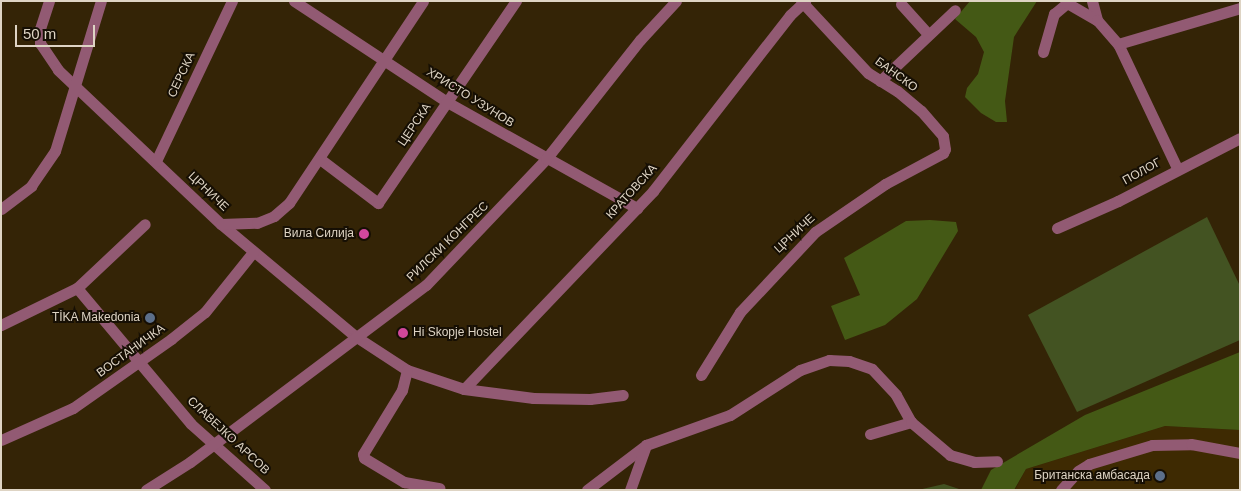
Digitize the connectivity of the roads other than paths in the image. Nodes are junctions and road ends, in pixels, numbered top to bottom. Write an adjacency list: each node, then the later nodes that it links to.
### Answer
1 (48, 1): 19 (street, ЦРНИЧЕ)
2 (101, 1): 19 (street)
3 (232, 1): 25 (street, СЕРСКА)
4 (294, 1): 17 (street, ХРИСТО УЗУНОВ)
5 (423, 1): 17 (street)
6 (516, 1): 20 (street, ЦЕРСКА)
7 (676, 1): 24 (street, РИЛСКИ КОНГРЕС)
8 (1092, 1): 13 (street)
9 (802, 2): 18 (street, БАНСКО); 27 (street, КРАТОВСКА)
10 (901, 4): 14 (street)
11 (1240, 8): 15 (street)
12 (955, 10): 14 (street)
13 (1097, 20): 15 (street); 16 (street)
14 (928, 34): 18 (street)
15 (1118, 44): 26 (street)
16 (1042, 52)
17 (384, 60): 20 (street, ХРИСТО УЗУНОВ); 23 (street)
18 (880, 81): 22 (street, БАНСКО)
19 (77, 89): 25 (street, ЦРНИЧЕ); 28 (street)
20 (447, 102): 23 (street, ЦЕРСКА); 24 (street, ХРИСТО УЗУНОВ)
21 (1240, 138): 26 (street, ПОЛОГ)
22 (943, 153): 38 (street, ЦРНИЧЕ)
23 (320, 159): 30 (street)
24 (546, 159): 27 (street, ХРИСТО УЗУНОВ); 35 (street, РИЛСКИ КОНГРЕС)
25 (156, 161): 30 (street, ЦРНИЧЕ)
26 (1177, 168): 31 (street, ПОЛОГ)
27 (637, 208): 39 (street, КРАТОВСКА)
28 (1, 209)
29 (145, 224): 33 (street)
30 (221, 224): 32 (street, ЦРНИЧЕ)
31 (1057, 228)
32 (253, 252): 35 (street, ЦРНИЧЕ); 36 (street, ВОСТАНИЧКА)
33 (77, 288): 34 (street); 36 (street, СЛАВЕЈКО АРСОВ)
34 (1, 325)
35 (355, 336): 37 (street, ЦРНИЧЕ); 44 (street, РИЛСКИ КОНГРЕС)
36 (138, 363): 43 (street, ВОСТАНИЧКА); 44 (street, СЛАВЕЈКО АРСОВ)
37 (407, 370): 39 (street, ЦРНИЧЕ); 49 (street)
38 (701, 375)
39 (464, 389): 40 (street, ЦРНИЧЕ)
40 (623, 394)
41 (911, 422): 42 (street); 45 (street); 47 (street)
42 (870, 434)
43 (1, 440)
44 (215, 443): 48 (street, СЛАВЕЈКО АРСОВ); 50 (street, РИЛСКИ КОНГРЕС)
45 (646, 445): 51 (street); 52 (street)
46 (1240, 453): 53 (street)
47 (997, 461)
48 (258, 487)
49 (439, 488)
50 (146, 490)
51 (587, 490)
52 (630, 490)
53 (1061, 490)

